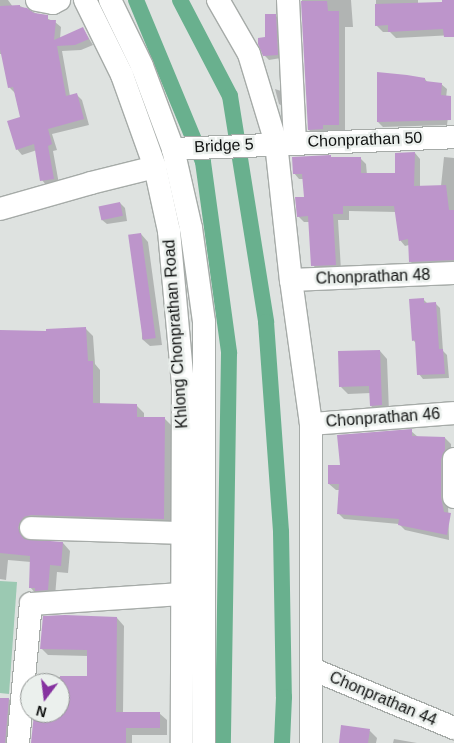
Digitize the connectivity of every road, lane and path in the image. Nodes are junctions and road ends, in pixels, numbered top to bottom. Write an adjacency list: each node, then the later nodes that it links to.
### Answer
1 (37, 0): 2 (street)
2 (59, 0)
3 (85, 0): 10 (street, Khlong Chonprathan Road)
4 (110, 0): 9 (street, Khlong Chonprathan Road)
5 (218, 0): 8 (street)
6 (288, 0): 8 (street)
7 (454, 137): 8 (street, Chonprathan 50)
8 (286, 143): 9 (street, Bridge 5); 13 (street)
9 (173, 149): 25 (street, Khlong Chonprathan Road)
10 (156, 167): 11 (street); 19 (street, Khlong Chonprathan Road)
11 (0, 209)
12 (454, 273): 13 (street, Chonprathan 48)
13 (291, 280): 15 (street)
14 (454, 413): 15 (street, Chonprathan 46)
15 (311, 424): 21 (street)
16 (454, 459): 17 (street)
17 (454, 497)
18 (31, 528): 19 (street)
19 (182, 533): 20 (street, Khlong Chonprathan Road)
20 (182, 594): 23 (street); 24 (street, Khlong Chonprathan Road)
21 (312, 669): 22 (street, Chonprathan 44); 26 (street)
22 (454, 728)
23 (18, 743)
24 (182, 743)
25 (204, 743)
26 (311, 743)

